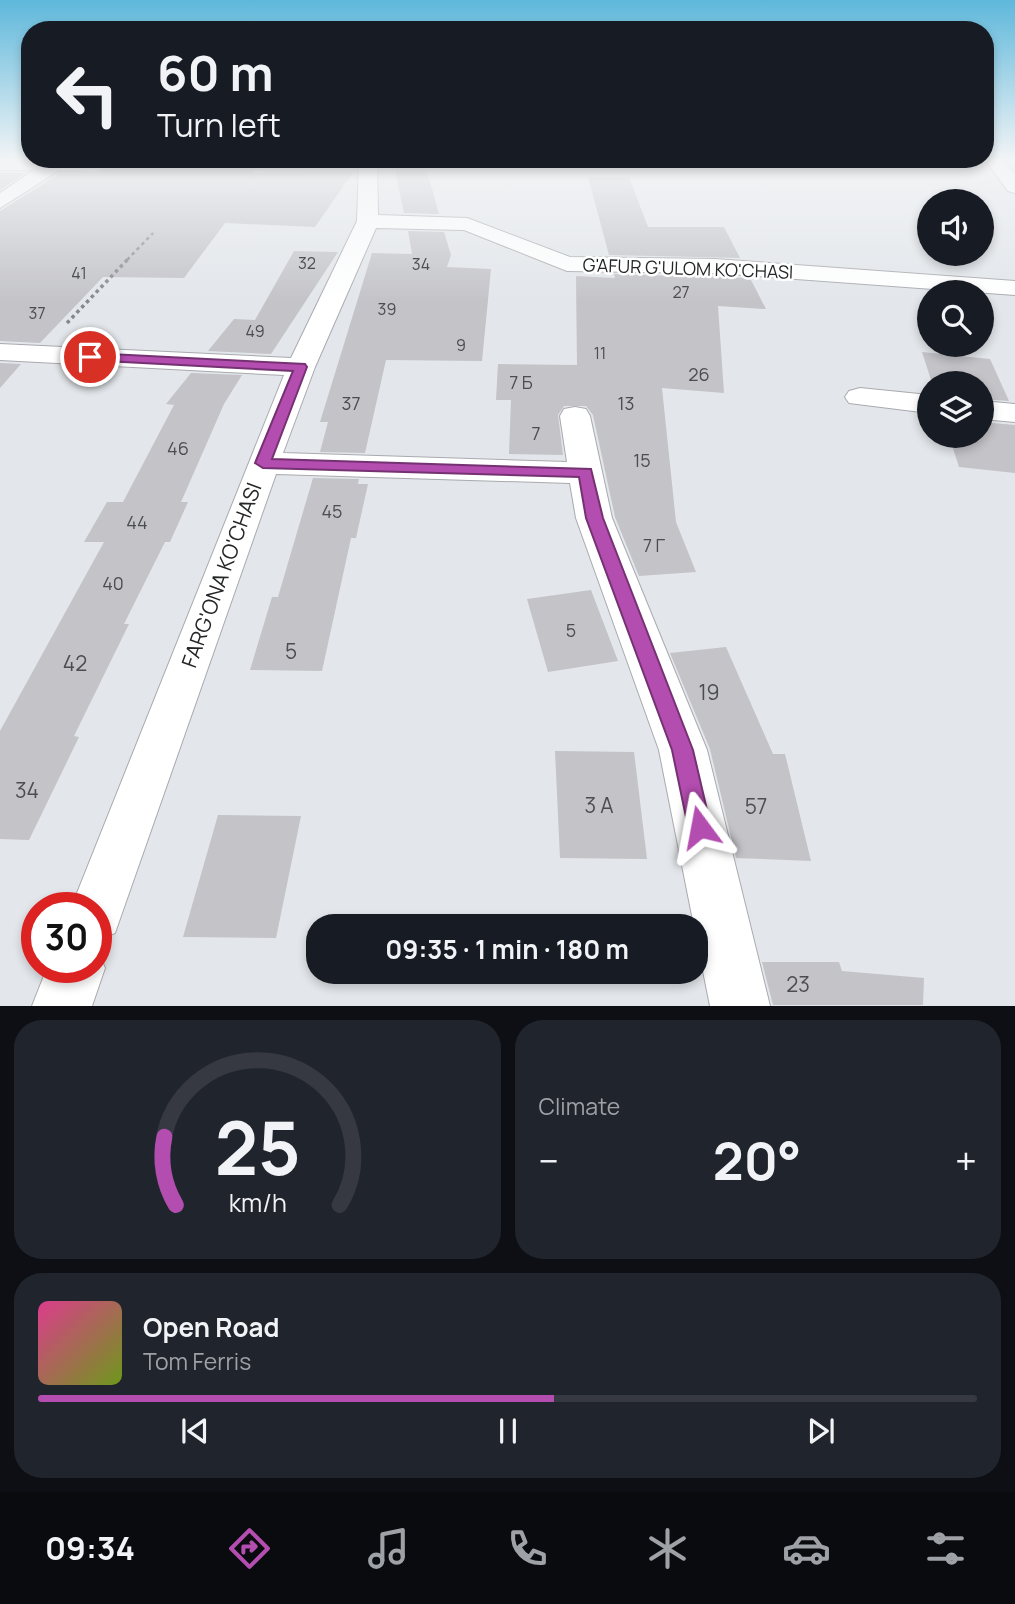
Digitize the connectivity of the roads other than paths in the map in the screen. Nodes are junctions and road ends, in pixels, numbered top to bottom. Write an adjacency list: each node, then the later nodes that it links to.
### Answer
1 (368, 207): 2 (street, FARG'ONA KO'CHASI)
2 (368, 221): 3 (street, G'AFUR G'ULOM KO'CHASI); 5 (street, FARG'ONA KO'CHASI)
3 (1015, 288)
4 (0, 352): 5 (street)
5 (301, 367): 11 (street, FARG'ONA KO'CHASI)
6 (860, 397): 7 (street)
7 (917, 403)
8 (994, 411): 9 (street)
9 (1015, 413)
10 (575, 416): 12 (street)
11 (263, 463): 12 (street); 13 (street, FARG'ONA KO'CHASI)
12 (586, 473): 16 (street)
13 (104, 892)
14 (70, 983): 15 (street)
15 (62, 1006)
16 (740, 1006)

